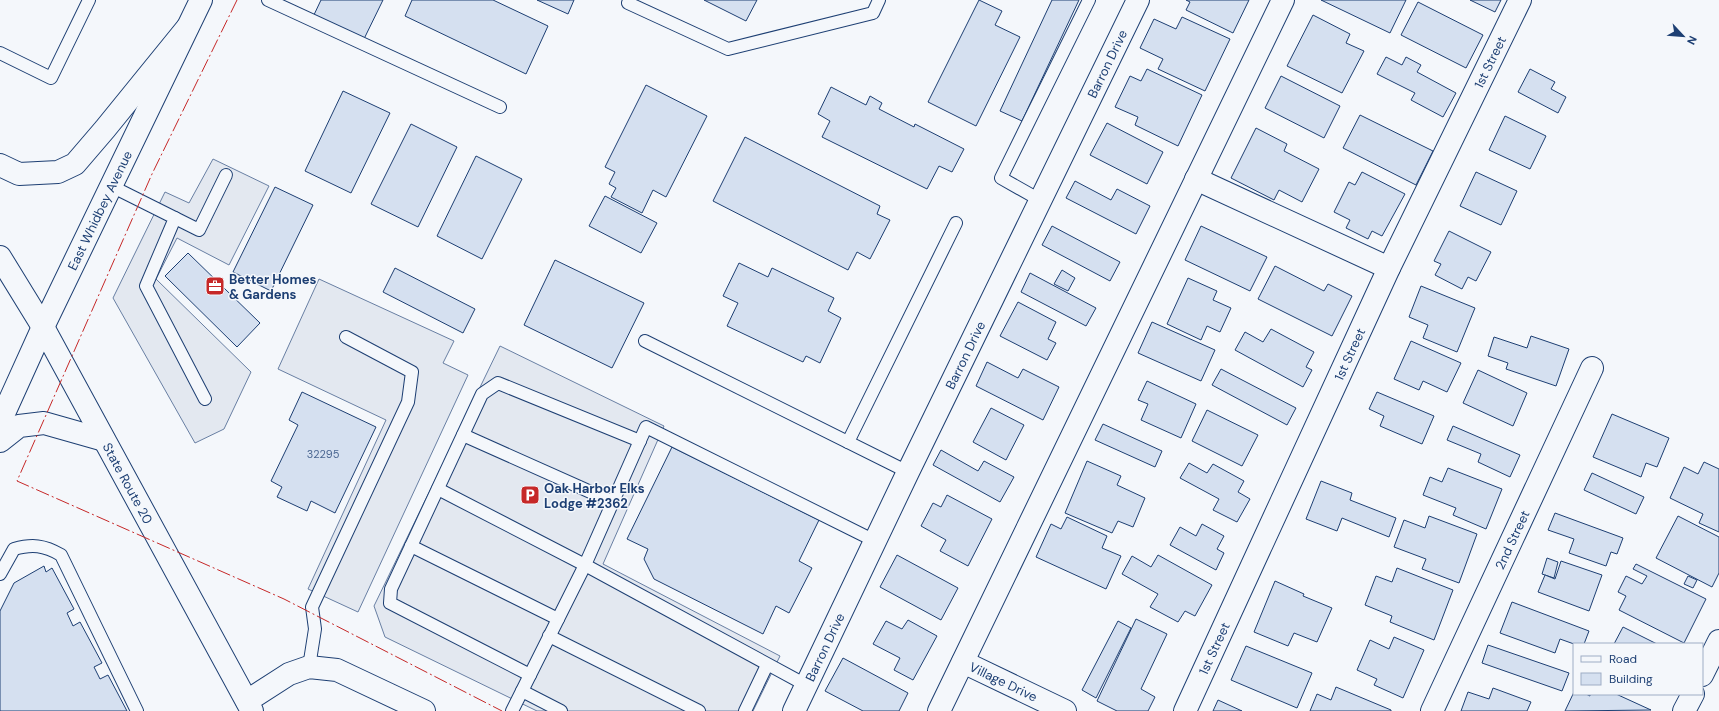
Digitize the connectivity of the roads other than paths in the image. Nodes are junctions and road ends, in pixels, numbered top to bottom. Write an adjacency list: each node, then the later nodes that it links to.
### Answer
1 (89, 0): 11 (lane)
2 (201, 0): 10 (street, East Whidbey Avenue)
3 (268, 0): 12 (lane)
4 (879, 0): 9 (lane)
5 (1089, 0): 17 (lane)
6 (1283, 0): 15 (street)
7 (1520, 0): 21 (street, 1st Street)
8 (1136, 1): 17 (street, Barron Drive)
9 (628, 3)
10 (187, 28): 13 (street); 16 (street, East Whidbey Avenue)
11 (0, 53)
12 (500, 107)
13 (0, 165)
14 (226, 175): 18 (lane)
15 (1196, 178): 21 (street); 43 (street)
16 (111, 186): 18 (lane); 22 (street, East Whidbey Avenue)
17 (1040, 200): 33 (street, Barron Drive)
18 (175, 218): 26 (lane)
19 (956, 223): 32 (lane)
20 (0, 257): 22 (street, State Route 20)
21 (1389, 268): 61 (street, 1st Street)
22 (43, 327): 27 (street, East Whidbey Avenue); 29 (street, State Route 20)
23 (346, 337): 45 (lane)
24 (645, 341): 32 (lane)
25 (1592, 368): 62 (street, 2nd Street)
26 (205, 399)
27 (0, 422)
28 (463, 435): 31 (lane); 34 (lane); 35 (lane)
29 (104, 440): 30 (street); 51 (street, State Route 20)
30 (0, 441)
31 (640, 441): 35 (lane); 36 (lane)
32 (848, 442): 33 (lane)
33 (908, 472): 36 (street, Barron Drive)
34 (438, 489): 37 (lane); 38 (lane)
35 (613, 502): 38 (lane)
36 (875, 541): 48 (street, Barron Drive)
37 (411, 546): 40 (lane); 47 (lane)
38 (585, 565): 40 (lane); 44 (lane)
39 (0, 574): 52 (lane)
40 (558, 619): 41 (lane)
41 (549, 636): 47 (lane); 56 (lane)
42 (1719, 641): 46 (street)
43 (963, 662): 59 (street); 60 (street, Village Drive)
44 (767, 665): 48 (lane); 57 (lane)
45 (309, 667): 51 (street); 53 (street)
46 (1703, 673)
47 (530, 675): 49 (lane)
48 (806, 685): 58 (street, Barron Drive)
49 (522, 691): 54 (lane); 55 (lane)
50 (1692, 695): 63 (street)
51 (250, 706)
52 (138, 711)
53 (424, 711)
54 (512, 711)
55 (562, 711)
56 (699, 711)
57 (745, 711)
58 (794, 711)
59 (939, 711)
60 (1065, 711)
61 (1185, 711)
62 (1432, 711)
63 (1684, 711)

